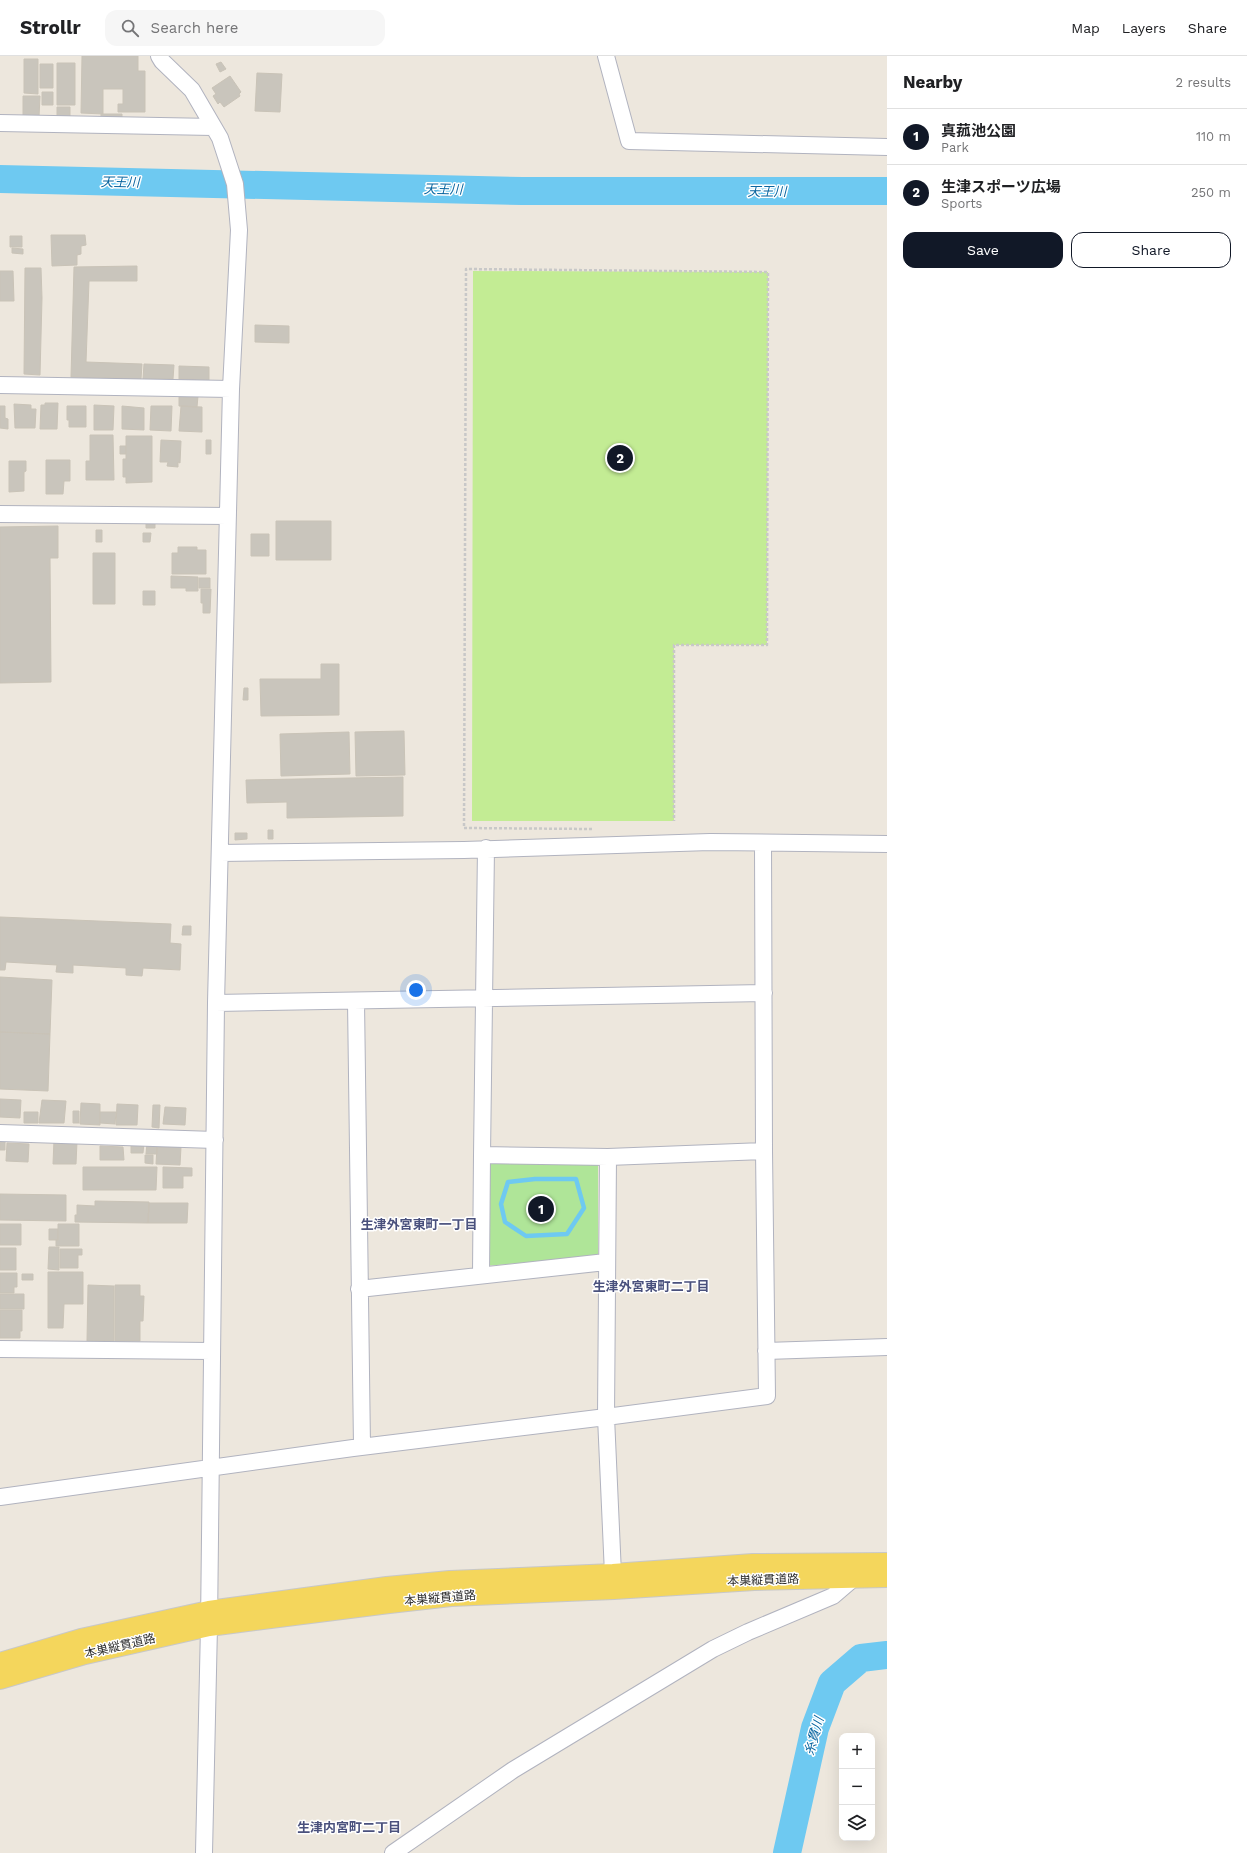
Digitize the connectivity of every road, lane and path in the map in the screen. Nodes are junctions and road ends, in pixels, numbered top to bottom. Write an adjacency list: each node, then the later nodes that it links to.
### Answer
1 (160, 56): 4 (street)
2 (606, 56): 5 (street)
3 (0, 123): 4 (street)
4 (217, 132): 7 (street)
5 (887, 147)
6 (0, 385): 7 (street)
7 (231, 389): 9 (street)
8 (0, 514): 9 (street)
9 (228, 516): 15 (street)
10 (674, 821): 11 (path)
11 (599, 829)
12 (763, 842): 13 (street); 14 (street); 16 (street)
13 (887, 844)
14 (486, 848): 15 (street); 17 (street)
15 (220, 853): 19 (street)
16 (764, 993): 17 (street); 22 (street)
17 (485, 998): 18 (street); 23 (street)
18 (356, 1001): 19 (street); 27 (street)
19 (216, 1003): 21 (street)
20 (0, 1133): 21 (street)
21 (215, 1140): 30 (street)
22 (764, 1151): 24 (street); 31 (street)
23 (482, 1155): 24 (street); 26 (street)
24 (608, 1157): 25 (street)
25 (606, 1262): 26 (street); 32 (street)
26 (481, 1275): 27 (street)
27 (359, 1288): 33 (street)
28 (887, 1348): 31 (street)
29 (0, 1349): 30 (street)
30 (212, 1351): 34 (street)
31 (766, 1351): 32 (street)
32 (606, 1417): 33 (street); 37 (street)
33 (362, 1446): 34 (street)
34 (211, 1469): 35 (street); 40 (street)
35 (0, 1498)
36 (887, 1562): 37 (main road, 本巣縦貫道路)
37 (613, 1574): 40 (main road, 本巣縦貫道路)
38 (887, 1577): 39 (main road, 本巣縦貫道路)
39 (854, 1578): 40 (main road, 本巣縦貫道路); 44 (street)
40 (209, 1618): 41 (main road, 本巣縦貫道路); 42 (main road, 本巣縦貫道路); 43 (street)
41 (0, 1663)
42 (0, 1679)
43 (204, 1853)
44 (393, 1853)

